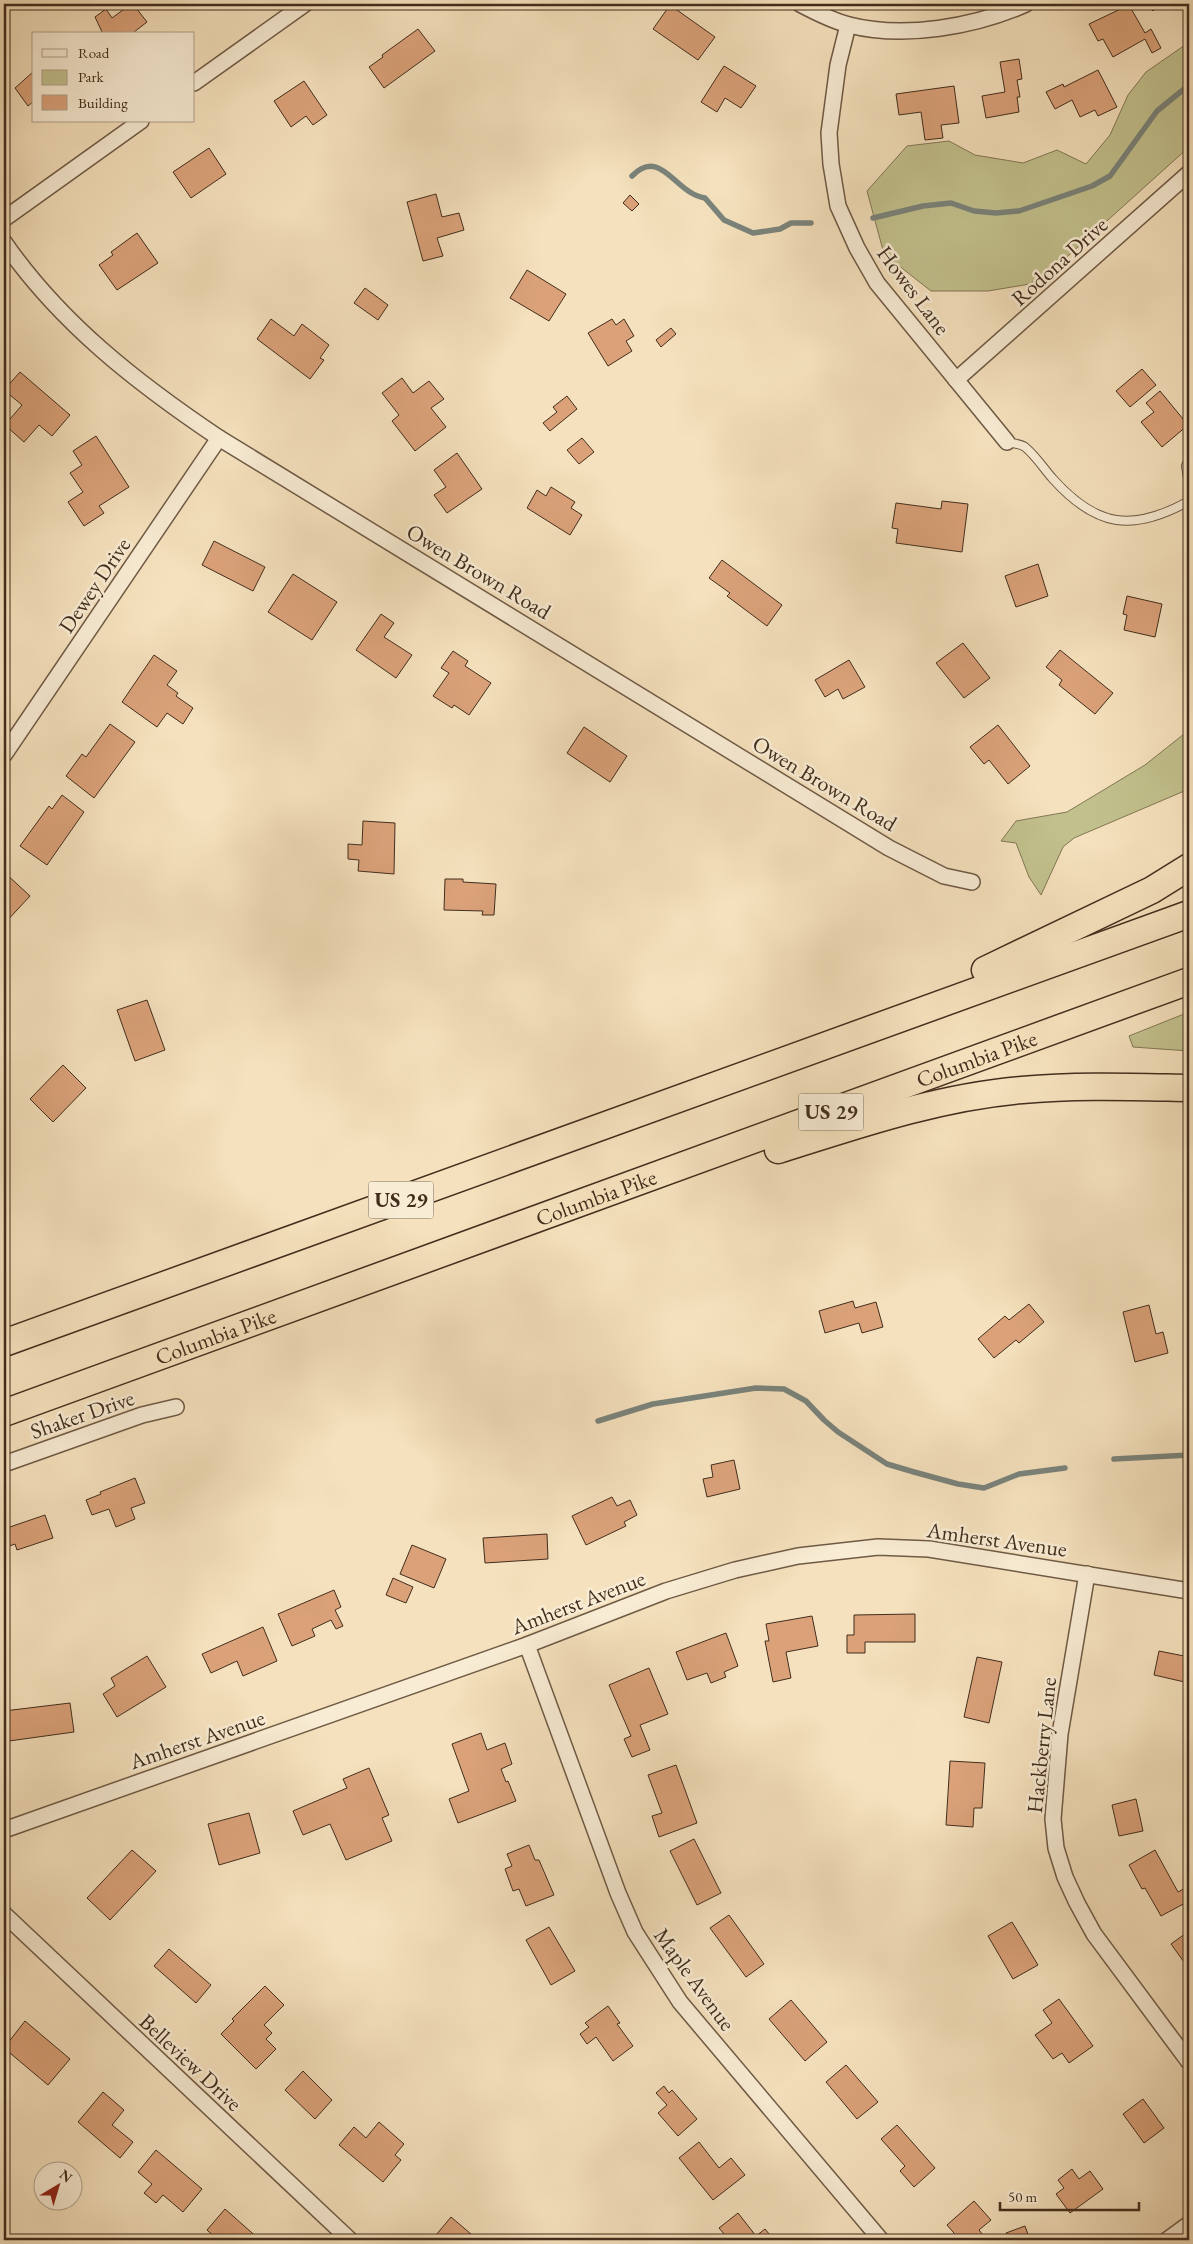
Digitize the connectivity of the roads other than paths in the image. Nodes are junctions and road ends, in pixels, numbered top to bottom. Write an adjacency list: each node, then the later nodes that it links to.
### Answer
1 (305, 4): 5 (street)
2 (800, 4): 4 (street)
3 (1026, 4): 4 (street)
4 (848, 25): 10 (street, Howes Lane)
5 (195, 82)
6 (140, 122): 8 (street)
7 (1189, 173): 10 (street, Rodona Drive)
8 (4, 219)
9 (4, 242): 11 (street, Owen Brown Road)
10 (956, 380): 12 (street, Howes Lane)
11 (219, 438): 16 (street, Dewey Drive); 18 (street, Owen Brown Road)
12 (1007, 442): 15 (lane)
13 (1189, 459): 14 (lane)
14 (1189, 485)
15 (1189, 501)
16 (4, 755)
17 (1189, 867): 21 (highway)
18 (972, 882)
19 (1189, 914): 21 (highway, US 29)
20 (1189, 981): 23 (highway, Columbia Pike / US 29)
21 (799, 1056): 24 (highway, US 29)
22 (1189, 1088): 23 (highway)
23 (474, 1244): 26 (highway, Columbia Pike / US 29)
24 (4, 1343)
25 (176, 1407): 27 (street, Shaker Drive)
26 (4, 1414)
27 (4, 1464)
28 (1087, 1574): 29 (street, Amherst Avenue); 30 (street, Amherst Avenue); 33 (street, Hackberry Lane)
29 (1189, 1591)
30 (527, 1645): 31 (street, Amherst Avenue); 36 (street, Maple Avenue)
31 (4, 1830)
32 (4, 1914): 35 (street, Belleview Drive)
33 (1189, 2062)
34 (1189, 2224): 37 (street)
35 (350, 2240)
36 (881, 2240)
37 (1167, 2240)

